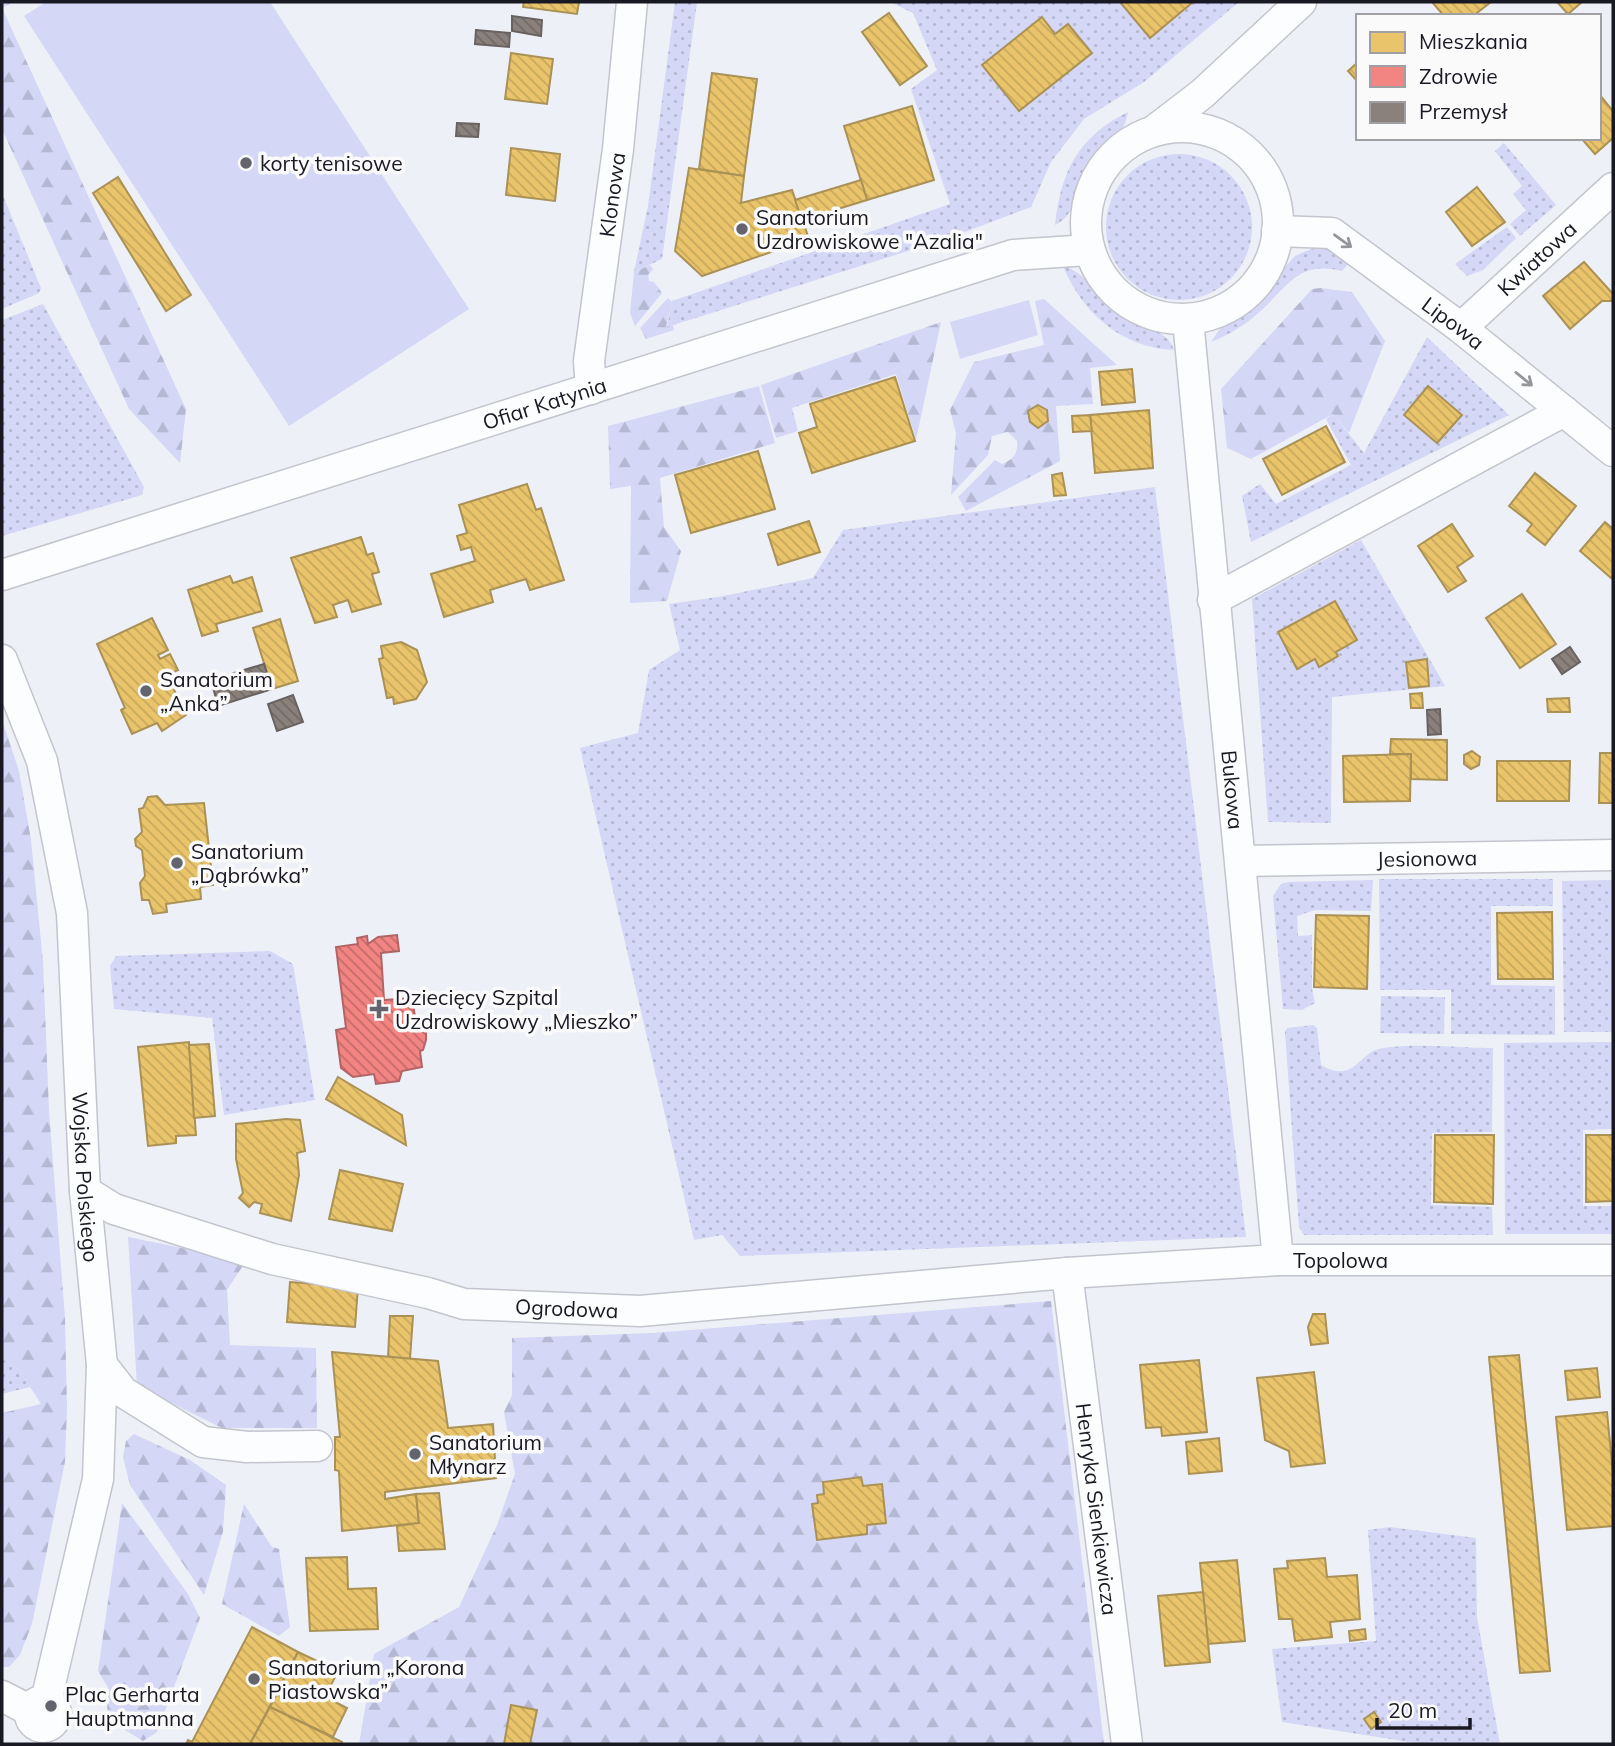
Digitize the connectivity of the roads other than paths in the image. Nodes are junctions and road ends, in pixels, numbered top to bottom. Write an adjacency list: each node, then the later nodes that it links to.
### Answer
1 (632, 2): 9 (street, Klonowa)
2 (1301, 2): 3 (street)
3 (1155, 130): 5 (street); 6 (street)
4 (1613, 188): 8 (street, Kwiatowa)
5 (1278, 232): 7 (street); 8 (street, Lipowa, one-way to 8)
6 (1089, 250): 7 (street); 9 (street, Ofiar Katynia)
7 (1188, 320): 13 (street, Bukowa)
8 (1461, 328): 10 (street, Lipowa, one-way to 10)
9 (591, 388): 12 (street, Ofiar Katynia)
10 (1564, 411): 11 (street, Lipowa); 13 (street)
11 (1613, 451)
12 (2, 575)
13 (1213, 600): 16 (street, Bukowa)
14 (2, 660): 17 (street, Wojska Polskiego)
15 (1613, 855): 16 (street, Jesionowa)
16 (1241, 861): 18 (street, Bukowa)
17 (85, 1191): 20 (street, Ogrodowa); 21 (street, Wojska Polskiego)
18 (1278, 1260): 19 (street, Topolowa); 20 (street, Topolowa)
19 (1613, 1260)
20 (1067, 1273): 25 (street, Henryka Sienkiewicza)
21 (102, 1365): 22 (street); 24 (street, Wojska Polskiego)
22 (317, 1446)
23 (2, 1696): 24 (street)
24 (43, 1721)
25 (1127, 1744)

